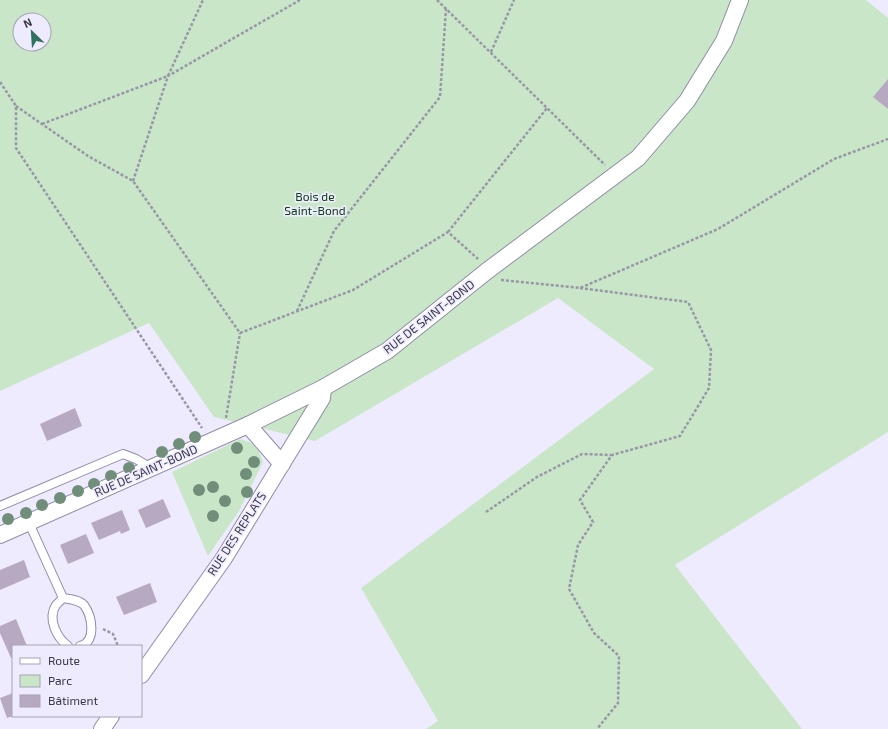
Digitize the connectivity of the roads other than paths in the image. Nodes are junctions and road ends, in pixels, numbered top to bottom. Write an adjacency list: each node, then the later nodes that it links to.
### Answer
1 (740, 0): 2 (street, RUE DE SAINT-BOND)
2 (323, 388): 3 (street, RUE DE SAINT-BOND); 4 (street, RUE DES REPLATS)
3 (248, 425): 4 (street); 5 (street, RUE DE SAINT-BOND)
4 (282, 464): 12 (street, RUE DES REPLATS)
5 (152, 468): 6 (lane); 7 (street, RUE DE SAINT-BOND)
6 (0, 506)
7 (29, 523): 8 (street, RUE DE SAINT-BOND); 9 (lane)
8 (0, 535)
9 (63, 598): 10 (lane); 11 (lane)
10 (67, 645)
11 (84, 645)
12 (142, 673)
13 (110, 717): 14 (street)
14 (102, 729)

